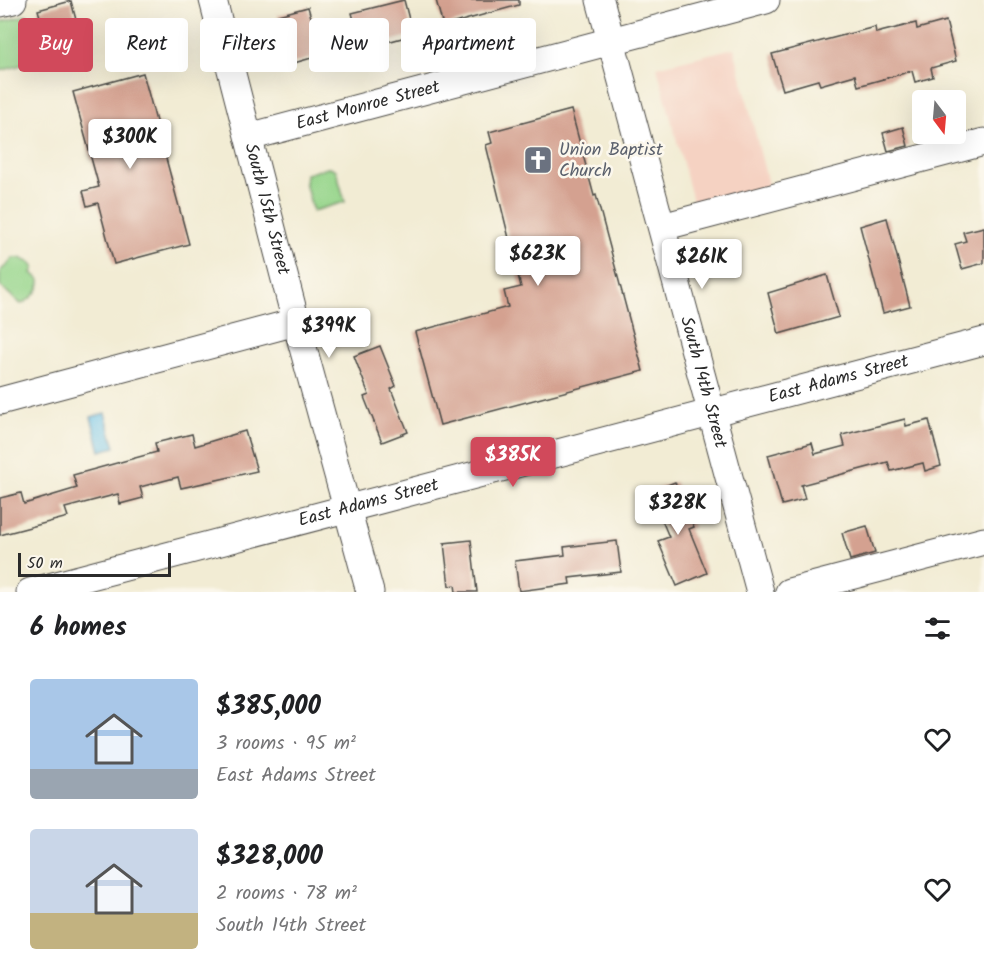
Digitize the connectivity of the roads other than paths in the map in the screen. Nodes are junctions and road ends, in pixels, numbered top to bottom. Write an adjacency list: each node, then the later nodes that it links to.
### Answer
1 (13, 0): 5 (street)
2 (213, 0): 7 (street, South 15th Street)
3 (600, 0): 6 (street, South 14th Street)
4 (766, 0): 6 (street, East Monroe Street)
5 (0, 3)
6 (611, 41): 7 (street, East Monroe Street); 9 (street, South 14th Street)
7 (249, 137): 10 (street, South 15th Street)
8 (984, 142): 9 (street)
9 (662, 227): 13 (street, South 14th Street)
10 (296, 322): 12 (street); 14 (street, South 15th Street)
11 (984, 341): 13 (street, East Adams Street)
12 (0, 401)
13 (712, 412): 14 (street, East Adams Street); 18 (street, South 14th Street)
14 (347, 509): 16 (street, East Adams Street); 17 (street, South 15th Street)
15 (984, 541): 19 (street)
16 (30, 592)
17 (370, 592)
18 (760, 592)
19 (789, 592)

